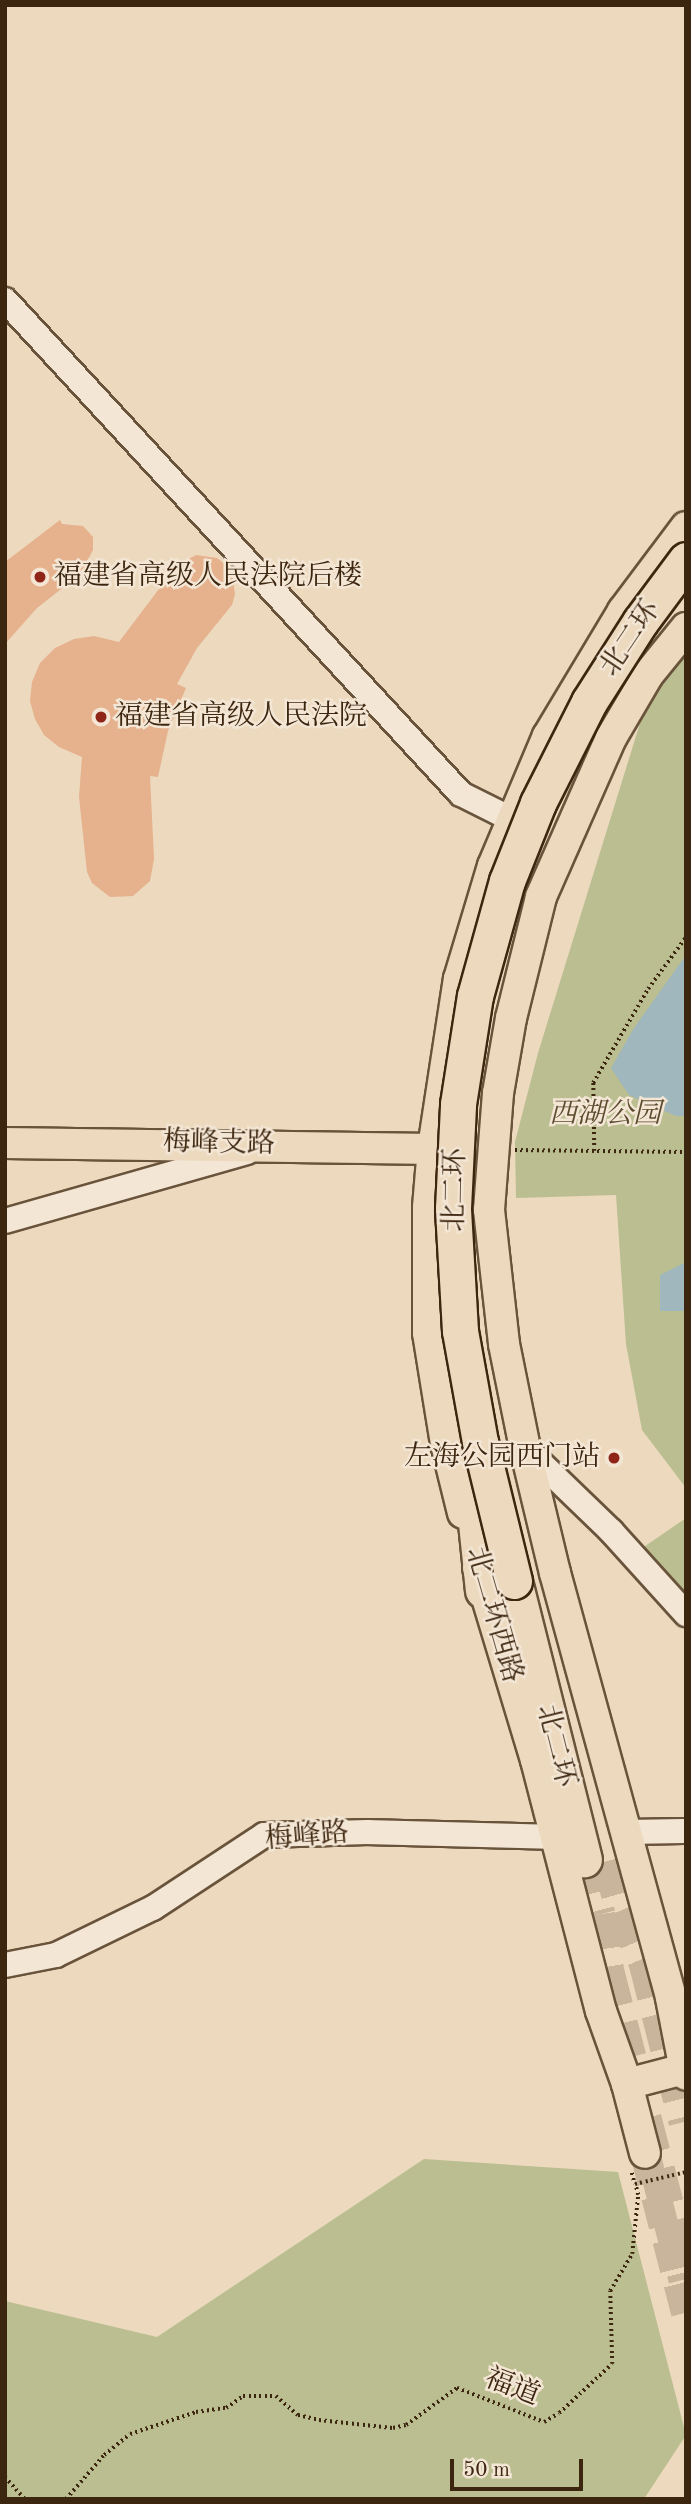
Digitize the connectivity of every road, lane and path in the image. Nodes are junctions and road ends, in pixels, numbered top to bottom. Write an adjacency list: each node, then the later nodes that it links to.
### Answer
1 (5, 300): 6 (street)
2 (686, 527): 6 (main road, 北二环西路)
3 (686, 560): 15 (highway, 北二环, bridge)
4 (686, 593): 17 (highway, 北二环)
5 (686, 628): 11 (main road)
6 (513, 820): 10 (main road, 北二环西路)
7 (686, 937): 12 (path)
8 (5, 1143): 9 (main road, 梅峰支路)
9 (270, 1145): 10 (main road, 梅峰支路); 14 (street)
10 (433, 1148): 11 (main road); 17 (main road, 北二环西路)
11 (492, 1150): 12 (path); 16 (main road)
12 (594, 1151): 13 (path)
13 (686, 1152)
14 (5, 1222)
15 (460, 1331): 17 (highway, 北二环, bridge); 17 (highway, bridge)
16 (525, 1448): 18 (street); 21 (main road)
17 (510, 1583): 20 (main road, 北二环西路); 21 (highway, 北二环)
18 (686, 1614)
19 (686, 1831): 21 (street)
20 (556, 1837): 22 (street, 梅峰路); 24 (main road, 北二环西路)
21 (605, 1848): 23 (main road)
22 (5, 1965)
23 (685, 2072): 24 (main road)
24 (627, 2084): 25 (main road, 北二环西路)
25 (645, 2153)
26 (686, 2172): 29 (path, 福道, bridge)
27 (5, 2477): 28 (path)
28 (25, 2499)
29 (66, 2499)

